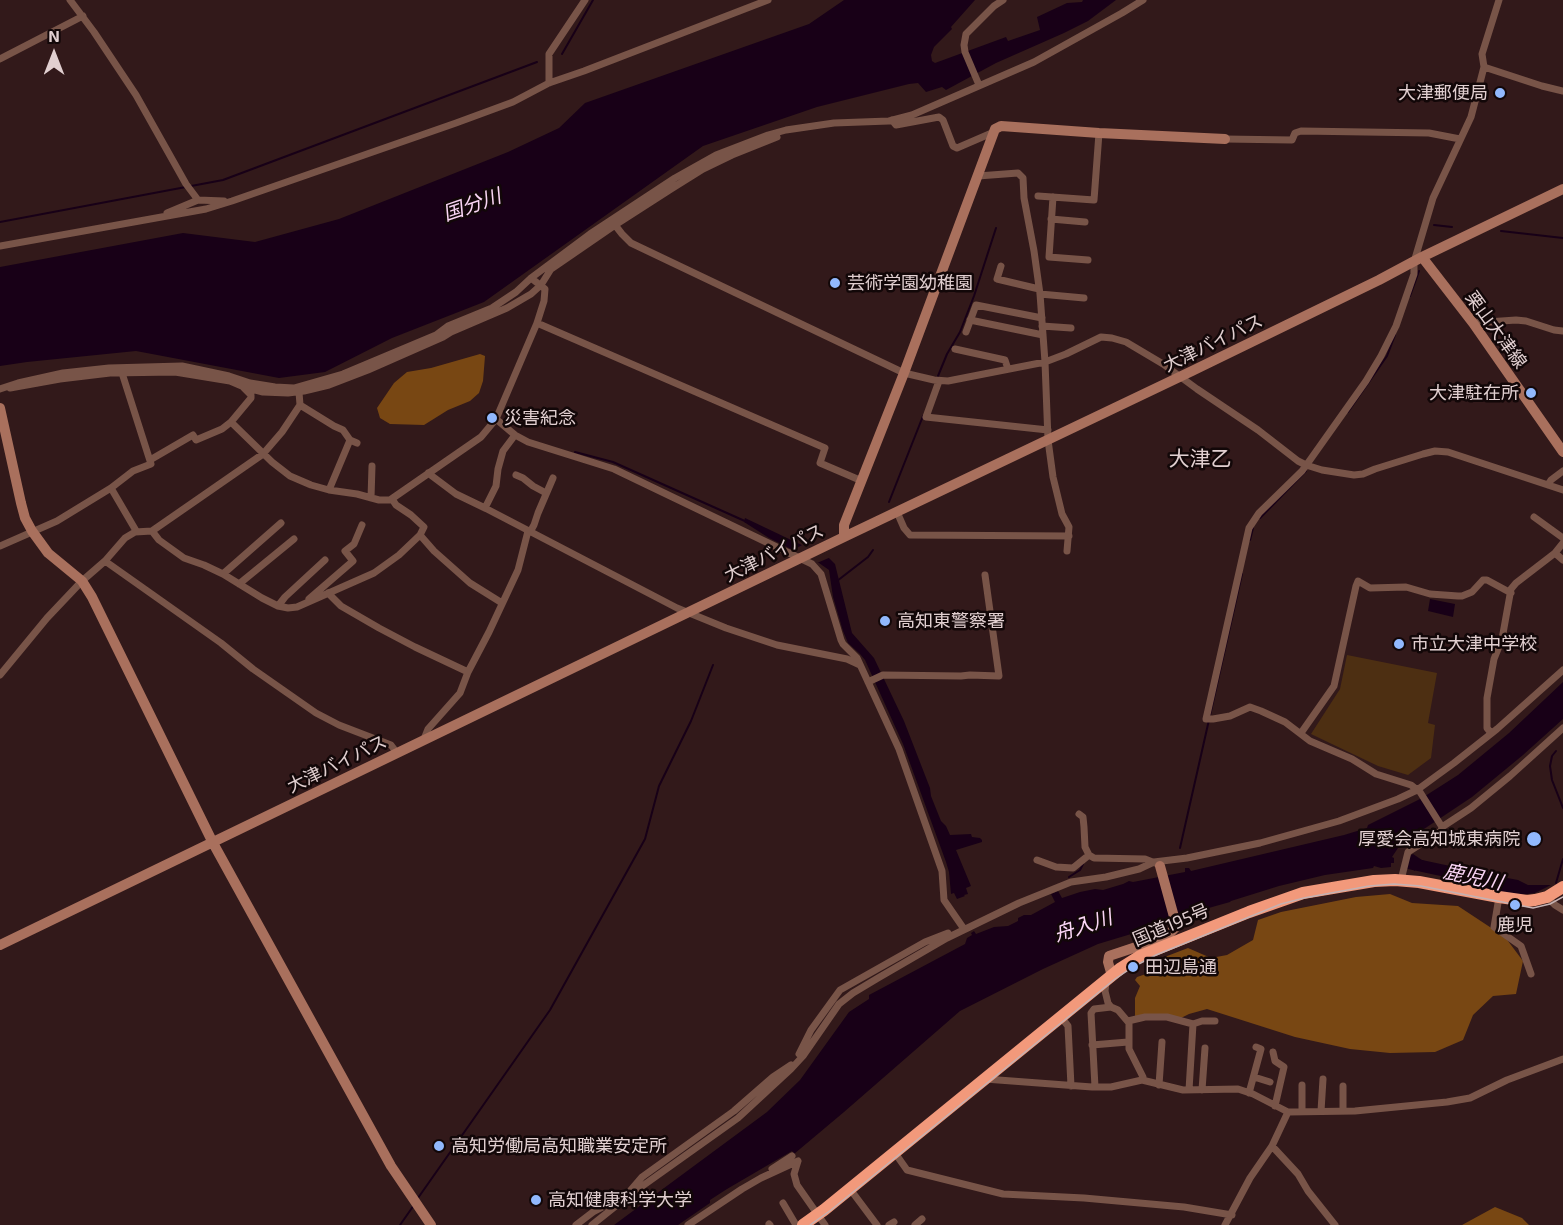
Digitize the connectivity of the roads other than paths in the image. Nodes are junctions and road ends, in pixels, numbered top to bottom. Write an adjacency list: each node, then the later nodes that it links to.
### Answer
1 (70, 0): 7 (street)
2 (585, 0): 11 (street)
3 (768, 0): 11 (street)
4 (1003, 0): 10 (street)
5 (1143, 0): 10 (street)
6 (1499, 0): 9 (street)
7 (83, 16): 8 (street); 22 (street)
8 (0, 59)
9 (1484, 67): 12 (street); 18 (street)
10 (978, 82): 13 (street)
11 (549, 84): 24 (street)
12 (1563, 91)
13 (892, 120): 14 (street); 15 (street)
14 (798, 128): 28 (street); 33 (street)
15 (994, 132): 16 (main road); 19 (main road)
16 (1099, 133): 17 (main road); 23 (street)
17 (1225, 139): 18 (street)
18 (1460, 139): 30 (street)
19 (978, 176): 35 (street); 50 (main road)
20 (1563, 189): 30 (main road, 大津バイパス)
21 (1038, 196): 23 (street)
22 (196, 197): 24 (street); 25 (street)
23 (1053, 197): 26 (street)
24 (232, 201): 25 (street)
25 (155, 218): 29 (street)
26 (1051, 219): 27 (street); 31 (street)
27 (1085, 222)
28 (615, 225): 34 (street); 50 (street)
29 (0, 246)
30 (1418, 259): 40 (main road, 栗山大津線); 51 (main road, 大津バイパス); 65 (street)
31 (1088, 260)
32 (1001, 266): 35 (street)
33 (531, 278): 34 (street); 48 (street)
34 (541, 285): 39 (street); 55 (street)
35 (1040, 291): 36 (street); 38 (street)
36 (1084, 298)
37 (970, 320): 38 (street); 43 (street); 44 (street)
38 (1042, 322): 41 (street); 44 (street)
39 (537, 323): 58 (street); 71 (street)
40 (1473, 323): 42 (street); 62 (main road, 栗山大津線)
41 (1071, 328)
42 (1563, 331)
43 (966, 332)
44 (1043, 335): 46 (street)
45 (955, 349): 47 (street)
46 (1045, 362): 47 (street); 51 (street); 61 (street)
47 (1008, 369): 52 (street)
48 (110, 371): 49 (street); 54 (street)
49 (122, 373): 53 (street); 64 (street)
50 (904, 373): 52 (street); 71 (main road)
51 (1180, 377): 61 (main road, 大津バイパス); 65 (street)
52 (939, 381): 61 (street)
53 (244, 387): 55 (street); 59 (street)
54 (2, 388)
55 (299, 392): 56 (street)
56 (300, 405): 63 (street); 74 (street)
57 (0, 408): 84 (main road)
58 (496, 419): 60 (street); 68 (street)
59 (231, 422): 63 (street); 64 (street)
60 (515, 435): 79 (street); 96 (street)
61 (1048, 435): 80 (main road, 大津バイパス); 89 (street)
62 (1563, 452)
63 (263, 454): 74 (street); 85 (street)
64 (150, 460): 73 (street)
65 (1306, 465): 72 (street); 117 (street)
66 (372, 466): 77 (street)
67 (1563, 471): 72 (street)
68 (428, 473): 78 (street); 79 (street)
69 (516, 475): 76 (street)
70 (553, 478): 76 (street)
71 (862, 481): 90 (main road)
72 (1548, 485): 75 (street)
73 (111, 488): 84 (street); 86 (street)
74 (329, 490): 77 (street)
75 (1563, 490)
76 (546, 493): 87 (street)
77 (371, 498): 78 (street)
78 (392, 499): 88 (street)
79 (485, 508): 87 (street)
80 (897, 512): 89 (street); 90 (main road, 大津バイパス)
81 (1534, 517): 92 (street)
82 (281, 523): 100 (street)
83 (362, 525): 106 (street)
84 (32, 531): 93 (street); 102 (main road)
85 (152, 531): 86 (street); 100 (street)
86 (135, 532): 98 (street)
87 (529, 532): 107 (street); 109 (street)
88 (420, 535): 104 (street); 107 (street)
89 (1069, 536): 94 (street)
90 (844, 537): 96 (main road, 大津バイパス)
91 (294, 539): 103 (street)
92 (1563, 541): 95 (street)
93 (1, 543)
94 (1066, 551)
95 (1555, 553): 97 (street); 105 (street)
96 (802, 558): 109 (main road, 大津バイパス); 110 (street)
97 (1563, 560)
98 (105, 561): 102 (street); 119 (street)
99 (325, 561): 108 (street)
100 (222, 574): 103 (street)
101 (985, 575): 114 (street)
102 (82, 581): 113 (street); 123 (main road)
103 (239, 584): 108 (street)
104 (328, 593): 106 (street); 112 (street)
105 (1511, 593): 116 (street); 117 (street)
106 (307, 601): 108 (street)
107 (502, 603): 112 (street)
108 (278, 606)
109 (688, 613): 110 (street); 118 (main road, 大津バイパス)
110 (860, 665): 114 (street)
111 (1563, 670): 116 (street)
112 (468, 672): 118 (street)
113 (0, 675)
114 (870, 681): 132 (street)
115 (1563, 728): 122 (street)
116 (1491, 733): 120 (street)
117 (1301, 734): 120 (street)
118 (424, 739): 119 (main road, 大津バイパス)
119 (397, 753): 123 (main road, 大津バイパス)
120 (1419, 791): 122 (street); 126 (street)
121 (1079, 814): 124 (street)
122 (1442, 826): 127 (street)
123 (213, 843): 133 (main road, 大津バイパス); 178 (main road)
124 (1089, 855): 125 (street); 126 (street)
125 (1037, 860)
126 (1157, 864): 132 (street); 135 (main road)
127 (1401, 880): 129 (highway, 国道195号); 135 (highway, 国道195号)
128 (1563, 886): 130 (highway, 国道195号)
129 (1499, 897): 130 (highway, 国道195号); 134 (street)
130 (1547, 897): 131 (street)
131 (1563, 910)
132 (964, 929): 173 (street)
133 (0, 945)
134 (1531, 974)
135 (1109, 978): 136 (highway, 国道195号); 137 (street)
136 (1083, 1000): 138 (street); 139 (highway, 国道195号)
137 (1111, 1007): 138 (street); 140 (street)
138 (1092, 1010): 145 (street)
139 (1061, 1017): 151 (highway, 国道195号); 157 (street)
140 (1128, 1021): 142 (street); 143 (street)
141 (1215, 1021): 142 (street)
142 (1193, 1024): 160 (street)
143 (1128, 1042): 145 (street); 153 (street)
144 (1162, 1042): 155 (street)
145 (1092, 1045): 159 (street)
146 (1256, 1047): 150 (street)
147 (1205, 1048): 161 (street)
148 (1273, 1052): 163 (street)
149 (1563, 1059): 167 (street)
150 (1254, 1077): 154 (street); 162 (street)
151 (985, 1079): 157 (street); 169 (highway, 国道195号)
152 (1323, 1079): 165 (street)
153 (1143, 1080): 155 (street); 159 (street)
154 (1270, 1082)
155 (1159, 1085): 160 (street)
156 (1302, 1085): 164 (street)
157 (1071, 1086): 159 (street)
158 (1343, 1086): 167 (street)
159 (1095, 1087)
160 (1189, 1090): 161 (street)
161 (1202, 1090): 162 (street)
162 (1249, 1093): 163 (street)
163 (1275, 1106): 166 (street)
164 (1302, 1111): 165 (street); 166 (street)
165 (1321, 1111): 167 (street)
166 (1288, 1112): 168 (street)
167 (1343, 1112)
168 (1272, 1146): 176 (street); 188 (street)
169 (895, 1153): 172 (highway, 国道195号); 176 (street)
170 (792, 1156): 171 (street)
171 (761, 1178): 175 (street); 181 (street)
172 (849, 1189): 175 (highway, 国道195号); 185 (street)
173 (627, 1197): 179 (street); 180 (street)
174 (783, 1203): 182 (street)
175 (818, 1214): 183 (highway, 国道195号); 184 (street)
176 (1232, 1215): 187 (street)
177 (922, 1219): 186 (street)
178 (431, 1225)
179 (576, 1225)
180 (592, 1225)
181 (688, 1225)
182 (796, 1225)
183 (803, 1225)
184 (825, 1225)
185 (877, 1225)
186 (915, 1225)
187 (1225, 1225)
188 (1335, 1225)

